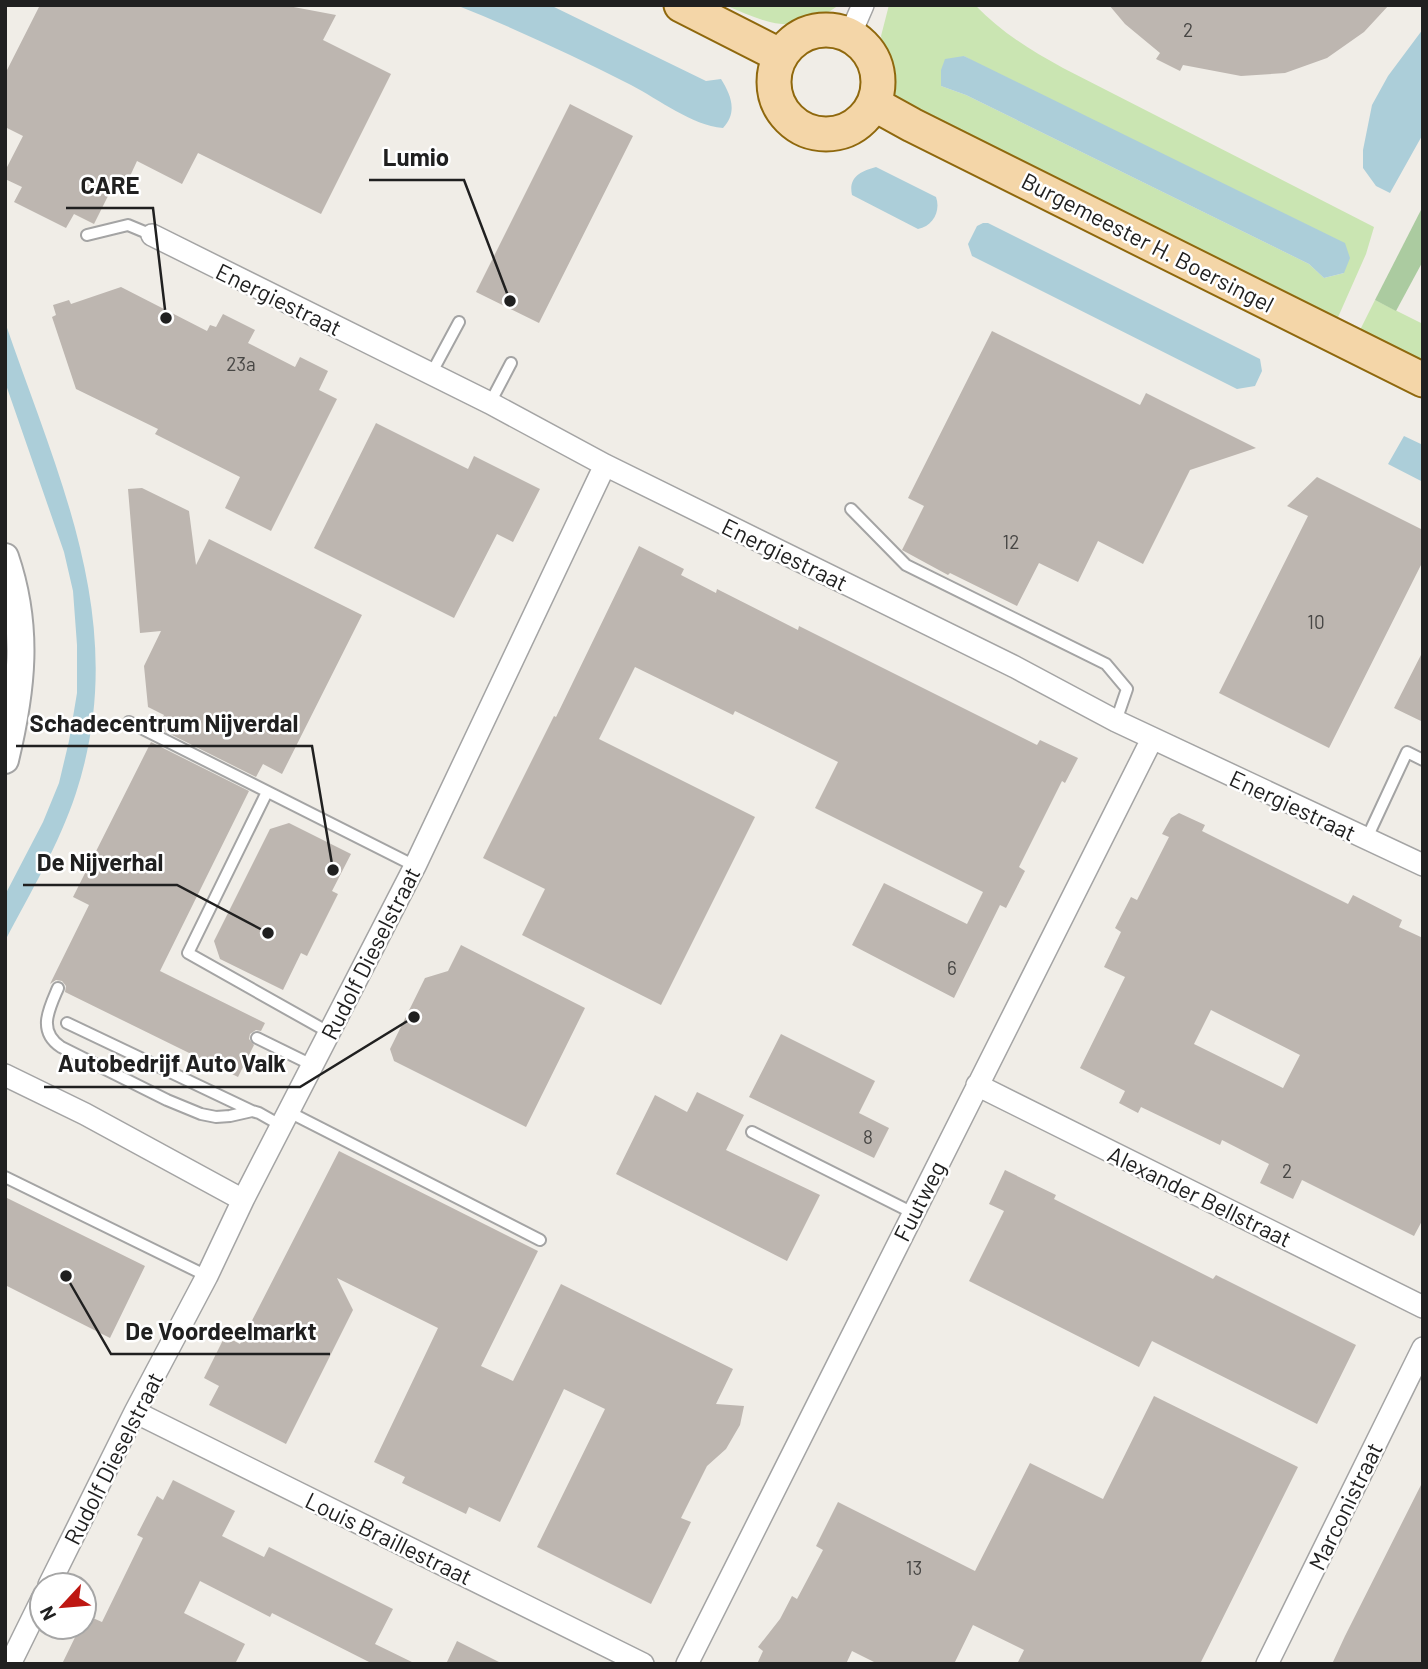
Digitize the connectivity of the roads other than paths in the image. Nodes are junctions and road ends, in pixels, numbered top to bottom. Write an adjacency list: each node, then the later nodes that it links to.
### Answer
1 (681, 5): 4 (main road)
2 (863, 5): 3 (street)
3 (850, 35): 4 (main road); 5 (main road)
4 (780, 56): 5 (main road)
5 (874, 104): 11 (main road, Burgemeester H. Boersingel)
6 (87, 235): 7 (lane)
7 (152, 235): 10 (street, Energiestraat)
8 (459, 322): 10 (lane)
9 (511, 363): 12 (lane)
10 (431, 374): 12 (street, Energiestraat)
11 (1423, 380)
12 (490, 403): 13 (street, Energiestraat)
13 (605, 465): 17 (street, Energiestraat); 24 (street, Rudolf Dieselstraat)
14 (851, 509): 17 (lane)
15 (5, 557): 19 (street)
16 (129, 722): 21 (lane)
17 (1116, 722): 18 (street, Energiestraat)
18 (1152, 739): 22 (street, Energiestraat); 31 (street, Fuutweg)
19 (5, 760)
20 (1423, 760): 22 (lane)
21 (267, 792): 24 (lane); 27 (lane)
22 (1366, 840): 23 (street, Energiestraat)
23 (1423, 865)
24 (415, 866): 27 (street, Rudolf Dieselstraat)
25 (58, 988): 32 (lane)
26 (67, 1023): 32 (lane)
27 (330, 1033): 29 (street, Rudolf Dieselstraat)
28 (257, 1038): 29 (lane)
29 (312, 1065): 33 (street, Rudolf Dieselstraat)
30 (5, 1075): 36 (street)
31 (977, 1085): 37 (street, Fuutweg); 40 (street, Alexander Bellstraat)
32 (251, 1111): 33 (lane)
33 (285, 1119): 36 (street, Rudolf Dieselstraat); 38 (lane)
34 (752, 1132): 37 (lane)
35 (5, 1177): 39 (lane)
36 (243, 1200): 39 (street, Rudolf Dieselstraat)
37 (913, 1213): 47 (street, Fuutweg)
38 (540, 1240)
39 (207, 1276): 42 (street, Rudolf Dieselstraat)
40 (1423, 1307)
41 (1423, 1348): 48 (street, Marconistraat)
42 (135, 1412): 43 (street, Rudolf Dieselstraat); 46 (street, Louis Braillestraat)
43 (56, 1571)
44 (28, 1628): 45 (street)
45 (10, 1664)
46 (643, 1664)
47 (687, 1664)
48 (1268, 1664)

